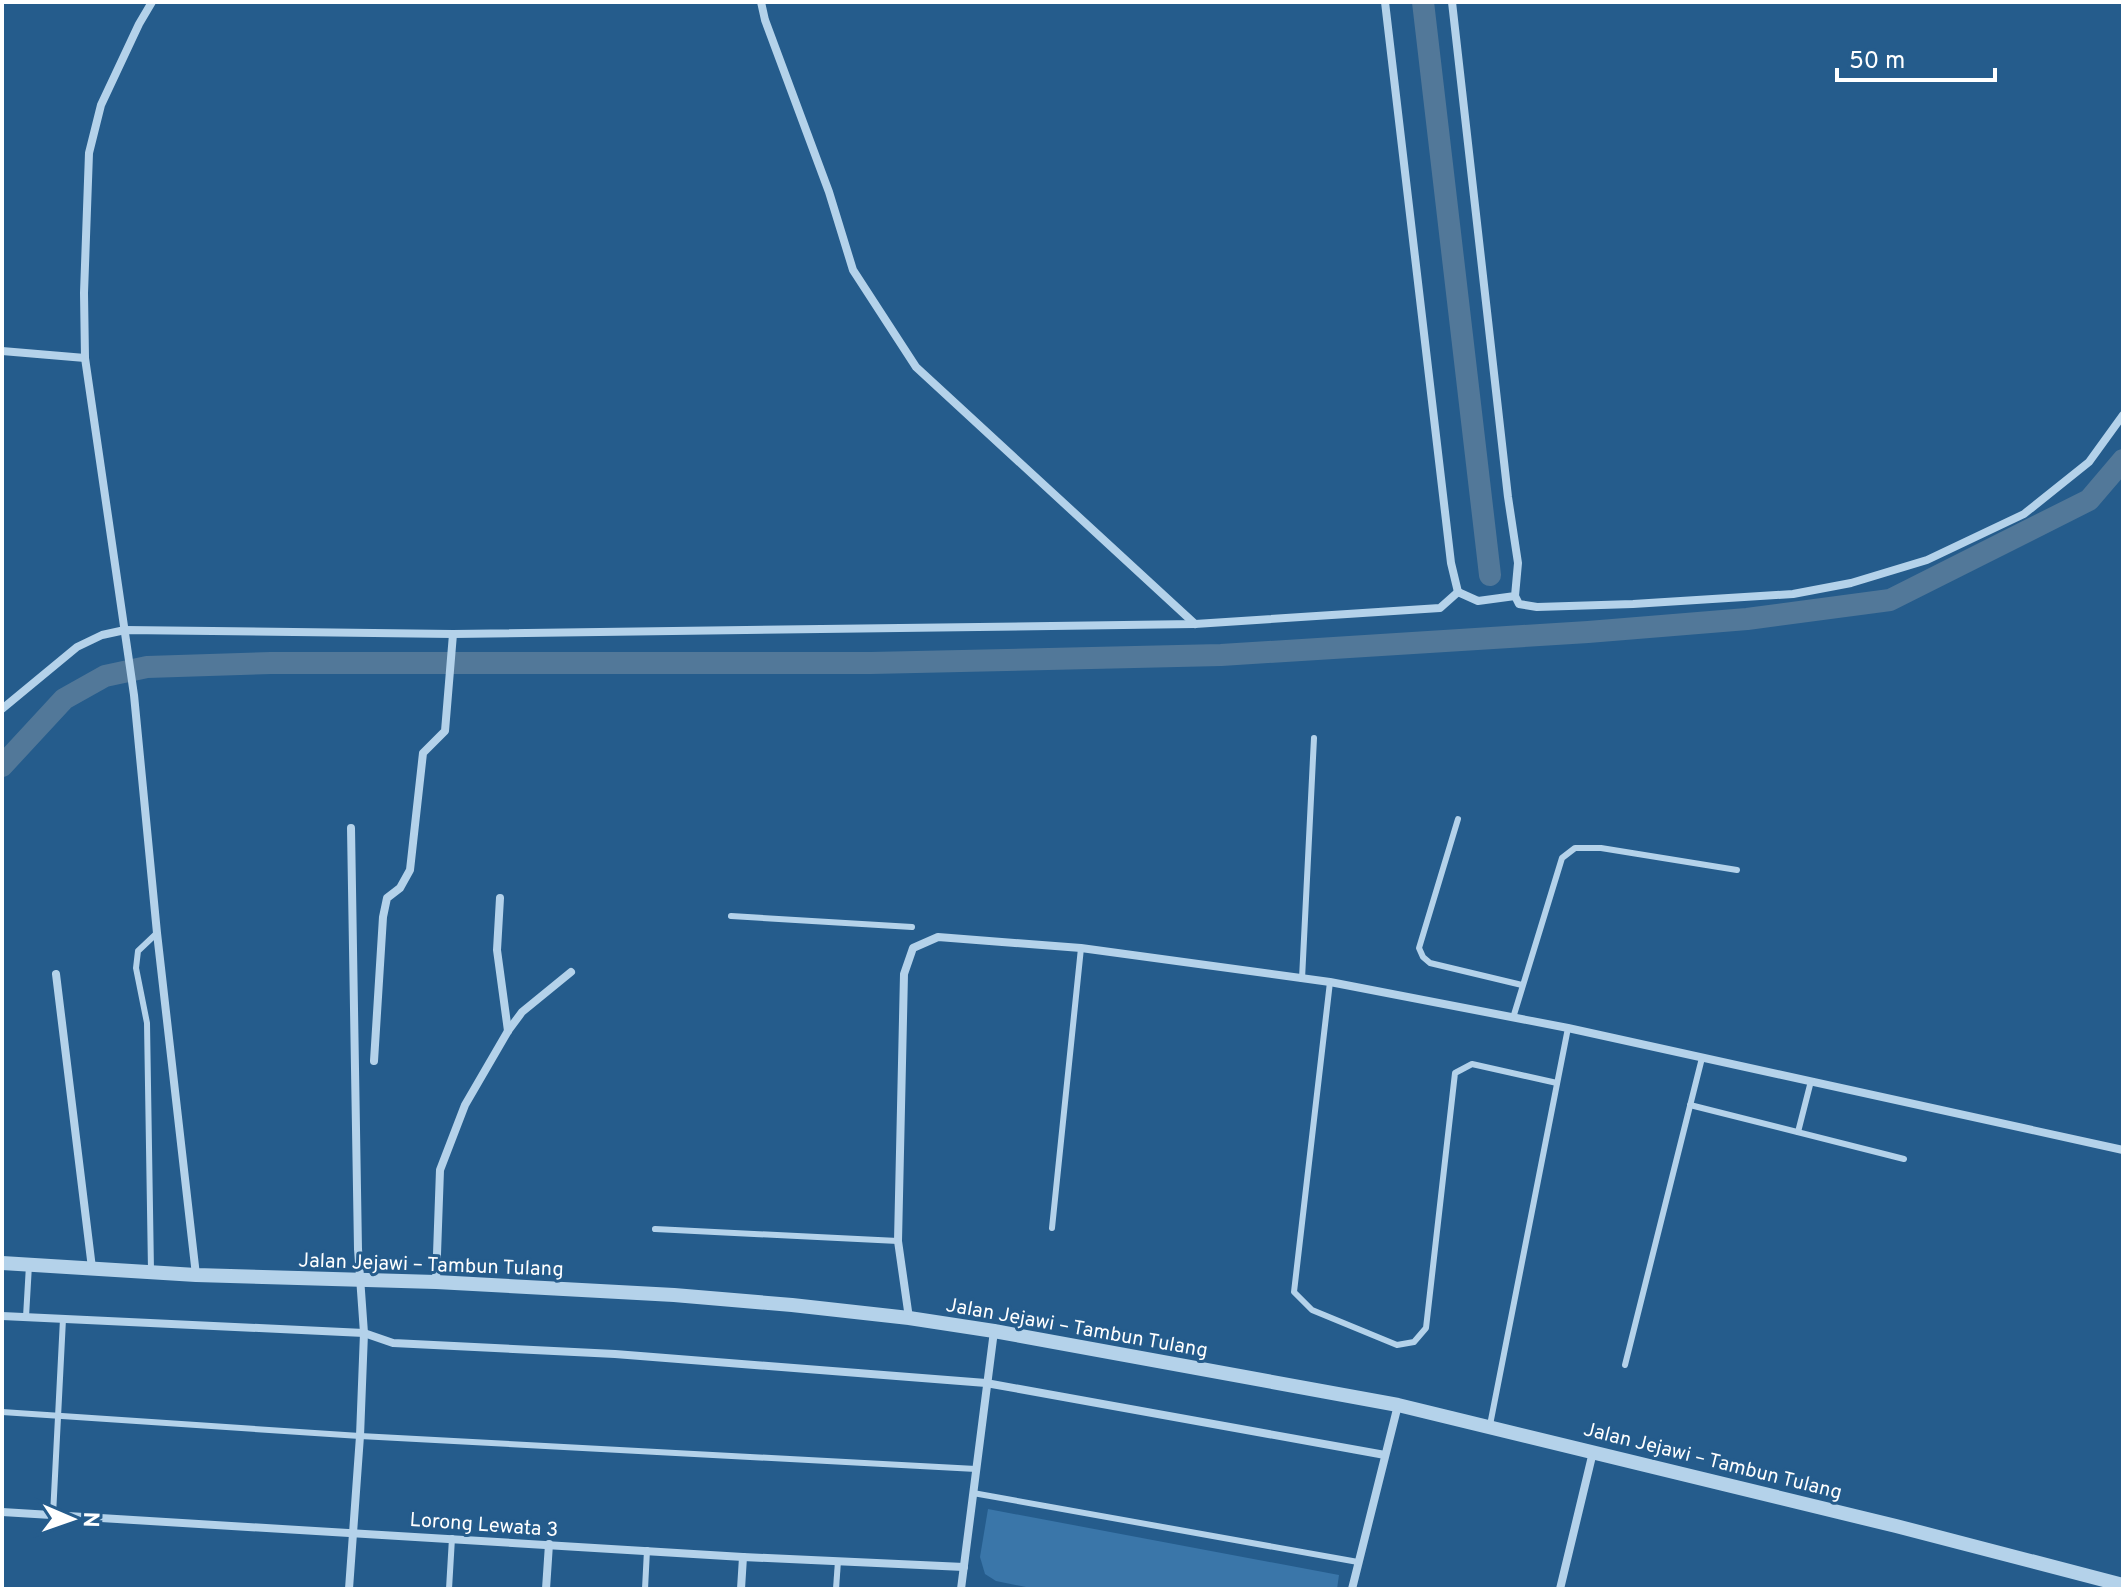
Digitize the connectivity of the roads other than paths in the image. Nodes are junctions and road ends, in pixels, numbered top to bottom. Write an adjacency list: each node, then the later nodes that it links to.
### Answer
1 (152, 2): 6 (street)
2 (761, 2): 10 (street)
3 (1385, 2): 8 (street)
4 (1452, 2): 9 (street)
5 (2, 351): 6 (street)
6 (85, 358): 11 (street)
7 (2123, 415): 9 (street)
8 (1458, 592): 9 (street); 10 (street)
9 (1515, 596)
10 (1195, 624): 12 (street)
11 (125, 630): 12 (street); 13 (street); 21 (street)
12 (453, 634): 32 (street)
13 (2, 709)
14 (1314, 738): 25 (lane)
15 (1458, 819): 27 (lane)
16 (351, 828): 47 (street)
17 (1737, 870): 27 (lane)
18 (500, 898): 30 (street)
19 (731, 916): 20 (lane)
20 (912, 927)
21 (157, 933): 45 (lane); 46 (street)
22 (1081, 948): 25 (street); 39 (lane); 41 (street)
23 (571, 972): 30 (street)
24 (56, 974): 44 (street)
25 (1302, 979): 26 (street)
26 (1330, 982): 28 (street); 34 (lane)
27 (1522, 985): 28 (lane)
28 (1513, 1018): 29 (street)
29 (1568, 1028): 31 (street); 34 (lane)
30 (508, 1031): 48 (street)
31 (1702, 1058): 33 (street); 35 (lane)
32 (374, 1061)
33 (1811, 1081): 36 (lane); 37 (street)
34 (1557, 1083): 60 (lane)
35 (1690, 1105): 36 (lane); 55 (lane)
36 (1798, 1132): 38 (lane)
37 (2123, 1150)
38 (1904, 1159)
39 (1052, 1228)
40 (655, 1229): 41 (lane)
41 (898, 1241): 51 (street)
42 (2, 1263): 43 (street, Jalan Jejawi – Tambun Tulang)
43 (29, 1265): 44 (street, Jalan Jejawi – Tambun Tulang); 50 (lane)
44 (92, 1268): 45 (street, Jalan Jejawi – Tambun Tulang)
45 (151, 1271): 46 (street, Jalan Jejawi – Tambun Tulang)
46 (196, 1275): 47 (street, Jalan Jejawi – Tambun Tulang)
47 (359, 1280): 48 (street, Jalan Jejawi – Tambun Tulang); 54 (street)
48 (436, 1282): 51 (street, Jalan Jejawi – Tambun Tulang)
49 (2, 1316): 50 (street)
50 (26, 1317): 52 (street)
51 (909, 1318): 53 (street, Jalan Jejawi – Tambun Tulang)
52 (63, 1319): 54 (street); 59 (lane)
53 (994, 1331): 56 (street); 57 (street, Jalan Jejawi – Tambun Tulang)
54 (364, 1333): 56 (street); 61 (street)
55 (1625, 1365)
56 (986, 1383): 63 (street); 64 (street)
57 (1398, 1405): 60 (street, Jalan Jejawi – Tambun Tulang); 63 (street)
58 (2, 1412): 59 (lane)
59 (59, 1415): 61 (lane); 67 (lane)
60 (1490, 1427): 62 (street, Jalan Jejawi – Tambun Tulang)
61 (360, 1436): 64 (lane); 68 (street)
62 (1593, 1451): 76 (street, Jalan Jejawi – Tambun Tulang); 85 (street)
63 (1385, 1455): 74 (street)
64 (976, 1469): 65 (street)
65 (973, 1493): 74 (lane); 75 (street)
66 (2, 1512): 67 (street, Lorong Lewata 3)
67 (53, 1515): 68 (street, Lorong Lewata 3)
68 (352, 1532): 69 (street, Lorong Lewata 3); 77 (street)
69 (452, 1538): 70 (street, Lorong Lewata 3); 78 (lane)
70 (549, 1544): 71 (street, Lorong Lewata 3); 79 (street)
71 (647, 1550): 72 (street, Lorong Lewata 3); 80 (lane)
72 (743, 1557): 73 (street, Lorong Lewata 3); 81 (street)
73 (838, 1561): 75 (street, Lorong Lewata 3); 82 (lane)
74 (1358, 1562): 84 (street)
75 (964, 1567): 83 (street)
76 (2123, 1585)
77 (349, 1589)
78 (449, 1589)
79 (546, 1589)
80 (645, 1589)
81 (741, 1589)
82 (836, 1589)
83 (961, 1589)
84 (1352, 1589)
85 (1560, 1589)

